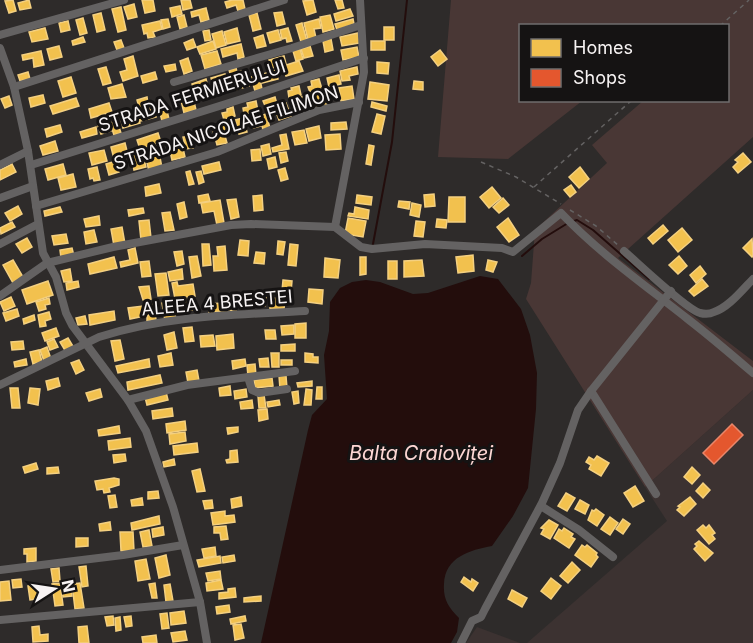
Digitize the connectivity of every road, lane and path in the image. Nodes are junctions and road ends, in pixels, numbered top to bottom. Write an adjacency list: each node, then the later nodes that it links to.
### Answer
1 (124, 0): 7 (street)
2 (284, 0): 11 (street)
3 (360, 0): 6 (street)
4 (749, 0): 5 (path)
5 (722, 24)
6 (361, 25): 9 (street); 10 (street)
7 (0, 35)
8 (0, 48): 11 (street)
9 (364, 58): 12 (street); 17 (street, STRADA FERMIERULUI)
10 (174, 82)
11 (14, 87): 14 (street)
12 (359, 102): 21 (street, STRADA NICOLAE FILIMON); 23 (street)
13 (630, 102): 19 (path)
14 (28, 151): 16 (street); 17 (street)
15 (481, 162): 19 (path)
16 (0, 165)
17 (31, 165): 18 (street)
18 (33, 186): 20 (street); 21 (street)
19 (534, 188): 25 (path)
20 (0, 198)
21 (36, 206): 22 (street)
22 (38, 224): 24 (street); 26 (street)
23 (335, 227): 26 (street); 30 (street)
24 (0, 244)
25 (624, 251): 28 (street)
26 (47, 263): 29 (street); 34 (street)
27 (753, 279): 32 (street)
28 (671, 291): 30 (street); 32 (street)
29 (0, 296)
30 (662, 300): 33 (street); 40 (street)
31 (305, 311): 34 (street, ALEEA 4 BRESTEI)
32 (696, 311): 33 (street)
33 (688, 319): 36 (street)
34 (85, 344): 38 (street, ALEEA 4 BRESTEI); 41 (street)
35 (295, 371): 37 (street)
36 (753, 373)
37 (248, 377): 39 (street); 41 (street)
38 (0, 385)
39 (287, 389)
40 (591, 391): 42 (street); 43 (street)
41 (128, 400): 44 (street)
42 (656, 494)
43 (541, 506): 45 (street); 50 (street)
44 (183, 545): 46 (street); 47 (street)
45 (613, 557)
46 (0, 570)
47 (200, 602): 48 (street); 49 (street)
48 (0, 620)
49 (207, 643)
50 (461, 643)

